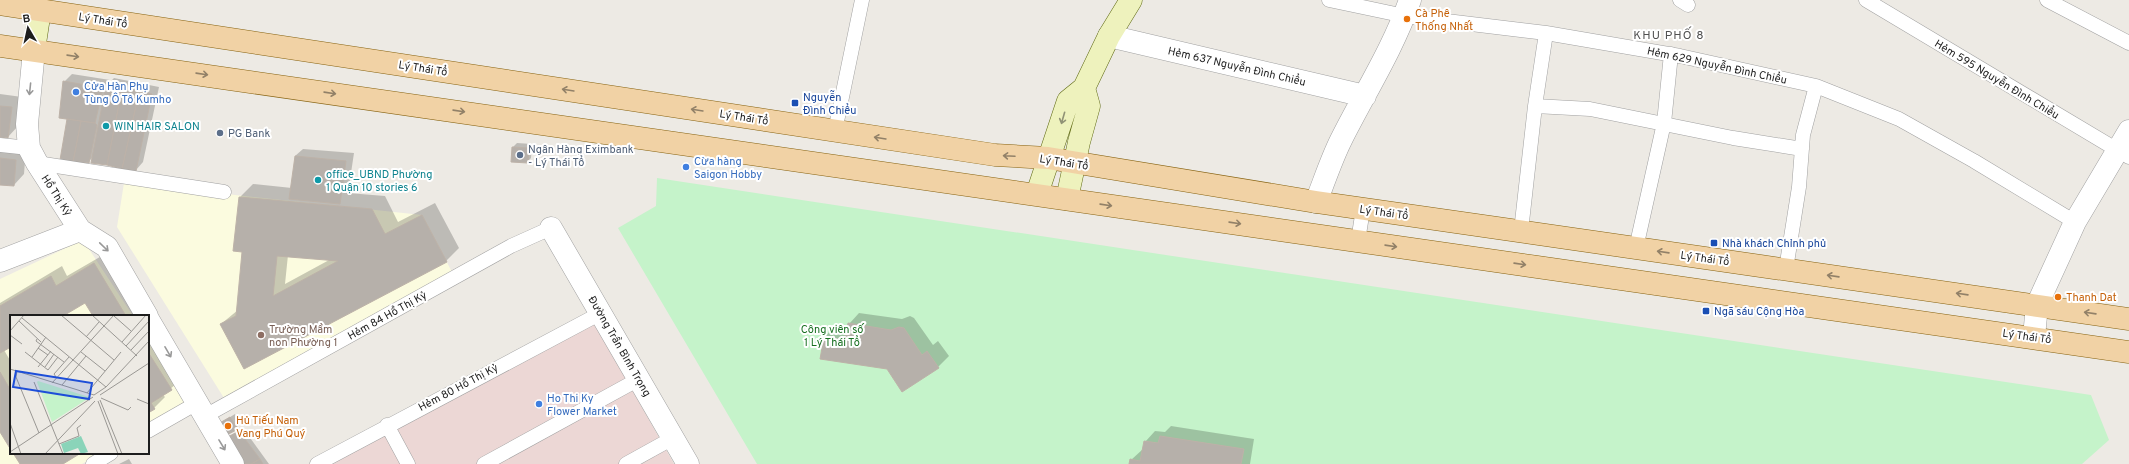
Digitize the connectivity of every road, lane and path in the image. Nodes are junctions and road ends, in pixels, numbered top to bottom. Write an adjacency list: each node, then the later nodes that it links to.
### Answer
1 (862, 0): 20 (lane)
2 (1329, 0): 8 (lane, Hẻm 629 Nguyễn Ðình Chiểu)
3 (1866, 0): 24 (lane, Hẻm 595 Nguyễn Ðình Chiểu)
4 (2047, 0): 11 (lane)
5 (1129, 1): 10 (main road)
6 (0, 4): 7 (main road, Lý Thái Tổ)
7 (41, 5): 13 (main road); 20 (main road, Lý Thái Tổ, one-way to 7)
8 (1408, 8): 9 (lane, Hẻm 629 Nguyễn Ðình Chiểu); 17 (street)
9 (1546, 33): 14 (lane, Hẻm 629 Nguyễn Ðình Chiểu); 18 (lane)
10 (1109, 36): 16 (main road); 17 (street, Hẻm 637 Nguyễn Ðình Chiểu)
11 (2129, 43)
12 (0, 46): 13 (main road, Lý Thái Tổ)
13 (34, 50): 25 (street, Hồ Thị Kỷ, one-way to 25); 29 (main road, Lý Thái Tổ, one-way to 29)
14 (1671, 54): 15 (lane, Hẻm 629 Nguyễn Ðình Chiểu); 19 (lane)
15 (1816, 86): 23 (lane); 33 (lane, Hẻm 629 Nguyễn Ðình Chiểu)
16 (1084, 88): 26 (main road, one-way to 26); 27 (main road)
17 (1365, 96): 31 (street)
18 (1535, 106): 19 (lane); 36 (lane)
19 (1664, 123): 23 (lane); 38 (lane)
20 (835, 131): 26 (main road, Lý Thái Tổ, one-way to 20)
21 (2129, 131): 24 (street)
22 (0, 145): 25 (lane)
23 (1802, 149): 40 (lane)
24 (2123, 154): 33 (street)
25 (33, 156): 28 (lane); 35 (street, Hồ Thị Kỷ)
26 (1048, 158): 27 (main road, Lý Thái Tổ); 29 (main road)
27 (1076, 163): 30 (main road); 31 (main road, Lý Thái Tổ)
28 (224, 192)
29 (1037, 194): 30 (main road, Lý Thái Tổ)
30 (1067, 199): 37 (main road, Lý Thái Tổ, one-way to 37)
31 (1316, 202): 32 (main road, Lý Thái Tổ)
32 (1363, 209): 36 (main road, Lý Thái Tổ); 37 (lane)
33 (2075, 222): 41 (street)
34 (551, 228): 42 (street, Đường Trần Bình Trọng); 49 (lane, Hẻm 84 Hồ Thị Kỷ)
35 (80, 230): 39 (street); 43 (street, Hồ Thị Kỷ, one-way to 43)
36 (1522, 231): 38 (main road, Lý Thái Tổ)
37 (1358, 241): 46 (main road, Lý Thái Tổ, one-way to 46)
38 (1636, 248): 40 (main road, Lý Thái Tổ, one-way to 38)
39 (0, 261)
40 (1786, 269): 41 (main road, Lý Thái Tổ, one-way to 40)
41 (2037, 305): 44 (main road, Lý Thái Tổ, one-way to 41); 46 (street)
42 (601, 313): 48 (street, Đường Trần Bình Trọng); 50 (lane, Hẻm 80 Hồ Thị Kỷ)
43 (145, 315)
44 (2129, 318)
45 (149, 321): 49 (street, one-way to 49)
46 (2034, 337): 47 (main road, Lý Thái Tổ)
47 (2129, 352)
48 (639, 379): 52 (street, Đường Trần Bình Trọng); 58 (lane)
49 (201, 410): 51 (lane, Hẻm 84 Hồ Thị Kỷ); 55 (street, one-way to 55)
50 (388, 425): 56 (lane, Hẻm 80 Hồ Thị Kỷ); 57 (lane)
51 (149, 431)
52 (673, 438): 59 (lane); 60 (street, Đường Trần Bình Trọng)
53 (109, 454): 54 (lane)
54 (92, 464)
55 (233, 464)
56 (317, 464)
57 (408, 464)
58 (484, 464)
59 (626, 464)
60 (688, 464)

